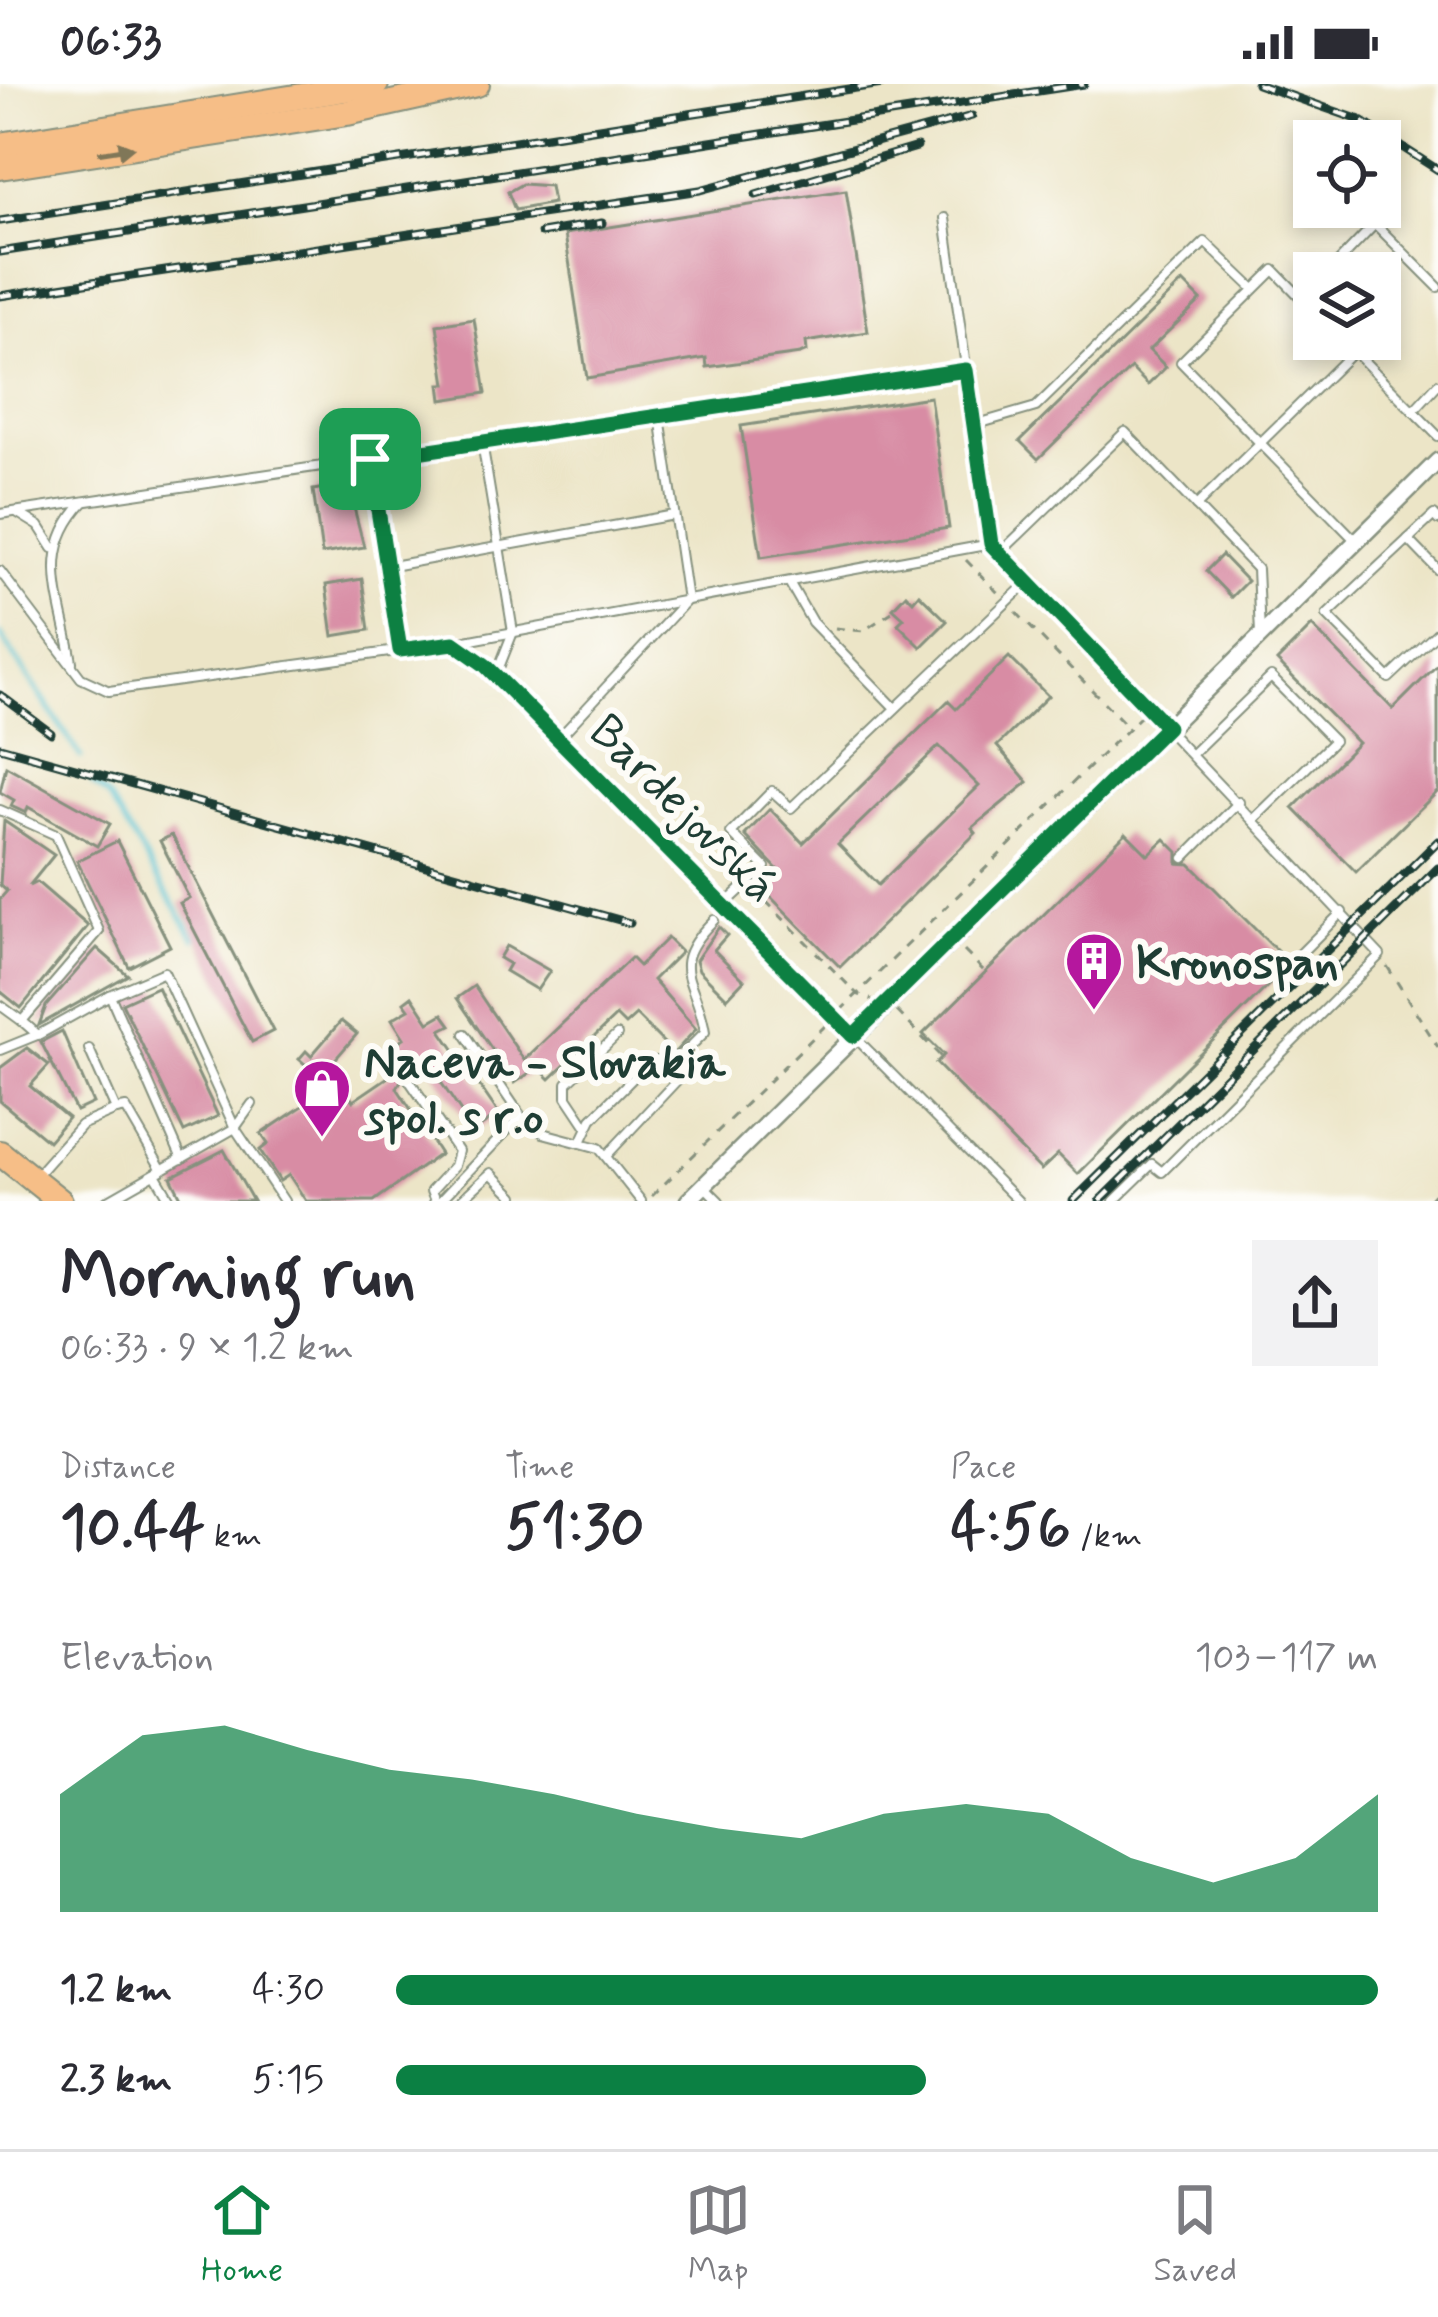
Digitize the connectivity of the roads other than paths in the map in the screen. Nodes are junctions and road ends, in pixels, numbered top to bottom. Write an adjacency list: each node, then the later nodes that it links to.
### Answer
1 (376, 84): 3 (main road)
2 (477, 84): 4 (main road, one-way to 2)
3 (0, 146)
4 (0, 167)
5 (945, 218): 12 (lane)
6 (1348, 252): 7 (lane)
7 (1438, 287)
8 (1293, 289): 9 (lane)
9 (1254, 290): 16 (lane); 19 (lane)
10 (1345, 360): 19 (lane)
11 (1363, 360): 14 (lane)
12 (966, 370): 15 (lane); 16 (lane)
13 (1438, 384): 14 (lane)
14 (1413, 411): 17 (lane)
15 (660, 416): 18 (lane); 26 (lane)
16 (974, 425): 30 (lane)
17 (1438, 436)
18 (482, 442): 20 (lane); 31 (lane)
19 (1260, 443): 23 (lane); 29 (lane)
20 (370, 459): 22 (lane); 34 (lane)
21 (1438, 461): 29 (street)
22 (86, 501): 24 (lane); 32 (lane)
23 (1196, 506): 33 (lane); 42 (lane)
24 (16, 512): 25 (lane); 32 (lane)
25 (0, 514)
26 (675, 515): 31 (lane); 39 (lane)
27 (1438, 520): 28 (lane)
28 (1408, 539): 35 (lane); 41 (lane)
29 (1356, 542): 42 (street)
30 (991, 544): 33 (lane); 37 (lane)
31 (499, 547): 34 (lane); 40 (lane)
32 (54, 550): 45 (lane)
33 (1000, 553): 38 (lane)
34 (386, 567): 44 (lane)
35 (1438, 570)
36 (0, 571): 45 (lane)
37 (789, 581): 39 (lane); 47 (lane)
38 (1028, 582): 47 (lane); 48 (lane)
39 (687, 600): 40 (lane); 49 (lane)
40 (513, 632): 43 (lane); 46 (lane)
41 (1438, 632)
42 (1260, 636): 48 (street)
43 (454, 643): 44 (lane); 46 (lane, Bardejovská)
44 (400, 650): 45 (lane)
45 (73, 667)
46 (495, 676): 49 (lane, Bardejovská)
47 (896, 708): 55 (lane)
48 (1167, 727): 50 (lane); 65 (street)
49 (558, 739): 55 (lane, Bardejovská)
50 (1193, 753): 51 (lane); 53 (lane)
51 (1239, 802): 53 (lane); 54 (lane)
52 (0, 810): 61 (lane)
53 (1255, 818): 56 (lane)
54 (1184, 858)
55 (723, 906): 65 (lane, Bardejovská)
56 (1342, 912): 58 (lane); 93 (lane)
57 (714, 920): 68 (lane, Bardejovská)
58 (1290, 964)
59 (110, 995): 62 (lane); 73 (lane); 78 (lane)
60 (0, 1005): 61 (lane)
61 (22, 1021): 62 (lane)
62 (38, 1034): 67 (lane)
63 (465, 1034): 72 (lane)
64 (616, 1035): 74 (lane)
65 (853, 1036): 81 (street); 92 (lane, Bardejovská)
66 (89, 1048): 71 (lane)
67 (0, 1050)
68 (684, 1061): 74 (lane); 77 (lane, Bardejovská)
69 (409, 1080): 87 (lane)
70 (252, 1104): 73 (lane)
71 (116, 1110): 79 (lane); 80 (lane)
72 (520, 1117): 75 (lane); 87 (lane)
73 (235, 1128): 78 (lane); 86 (lane)
74 (588, 1128): 75 (lane)
75 (582, 1141): 77 (lane)
76 (0, 1153): 80 (main road)
77 (607, 1155): 89 (lane)
78 (182, 1159): 79 (lane)
79 (158, 1172): 84 (lane); 85 (lane)
80 (34, 1179): 83 (main road)
81 (704, 1186): 90 (street); 91 (lane)
82 (514, 1196): 88 (lane)
83 (56, 1199)
84 (107, 1201)
85 (171, 1201)
86 (284, 1201)
87 (438, 1201)
88 (460, 1201)
89 (644, 1201)
90 (688, 1201)
91 (719, 1201)
92 (1018, 1201)
93 (1114, 1201)

